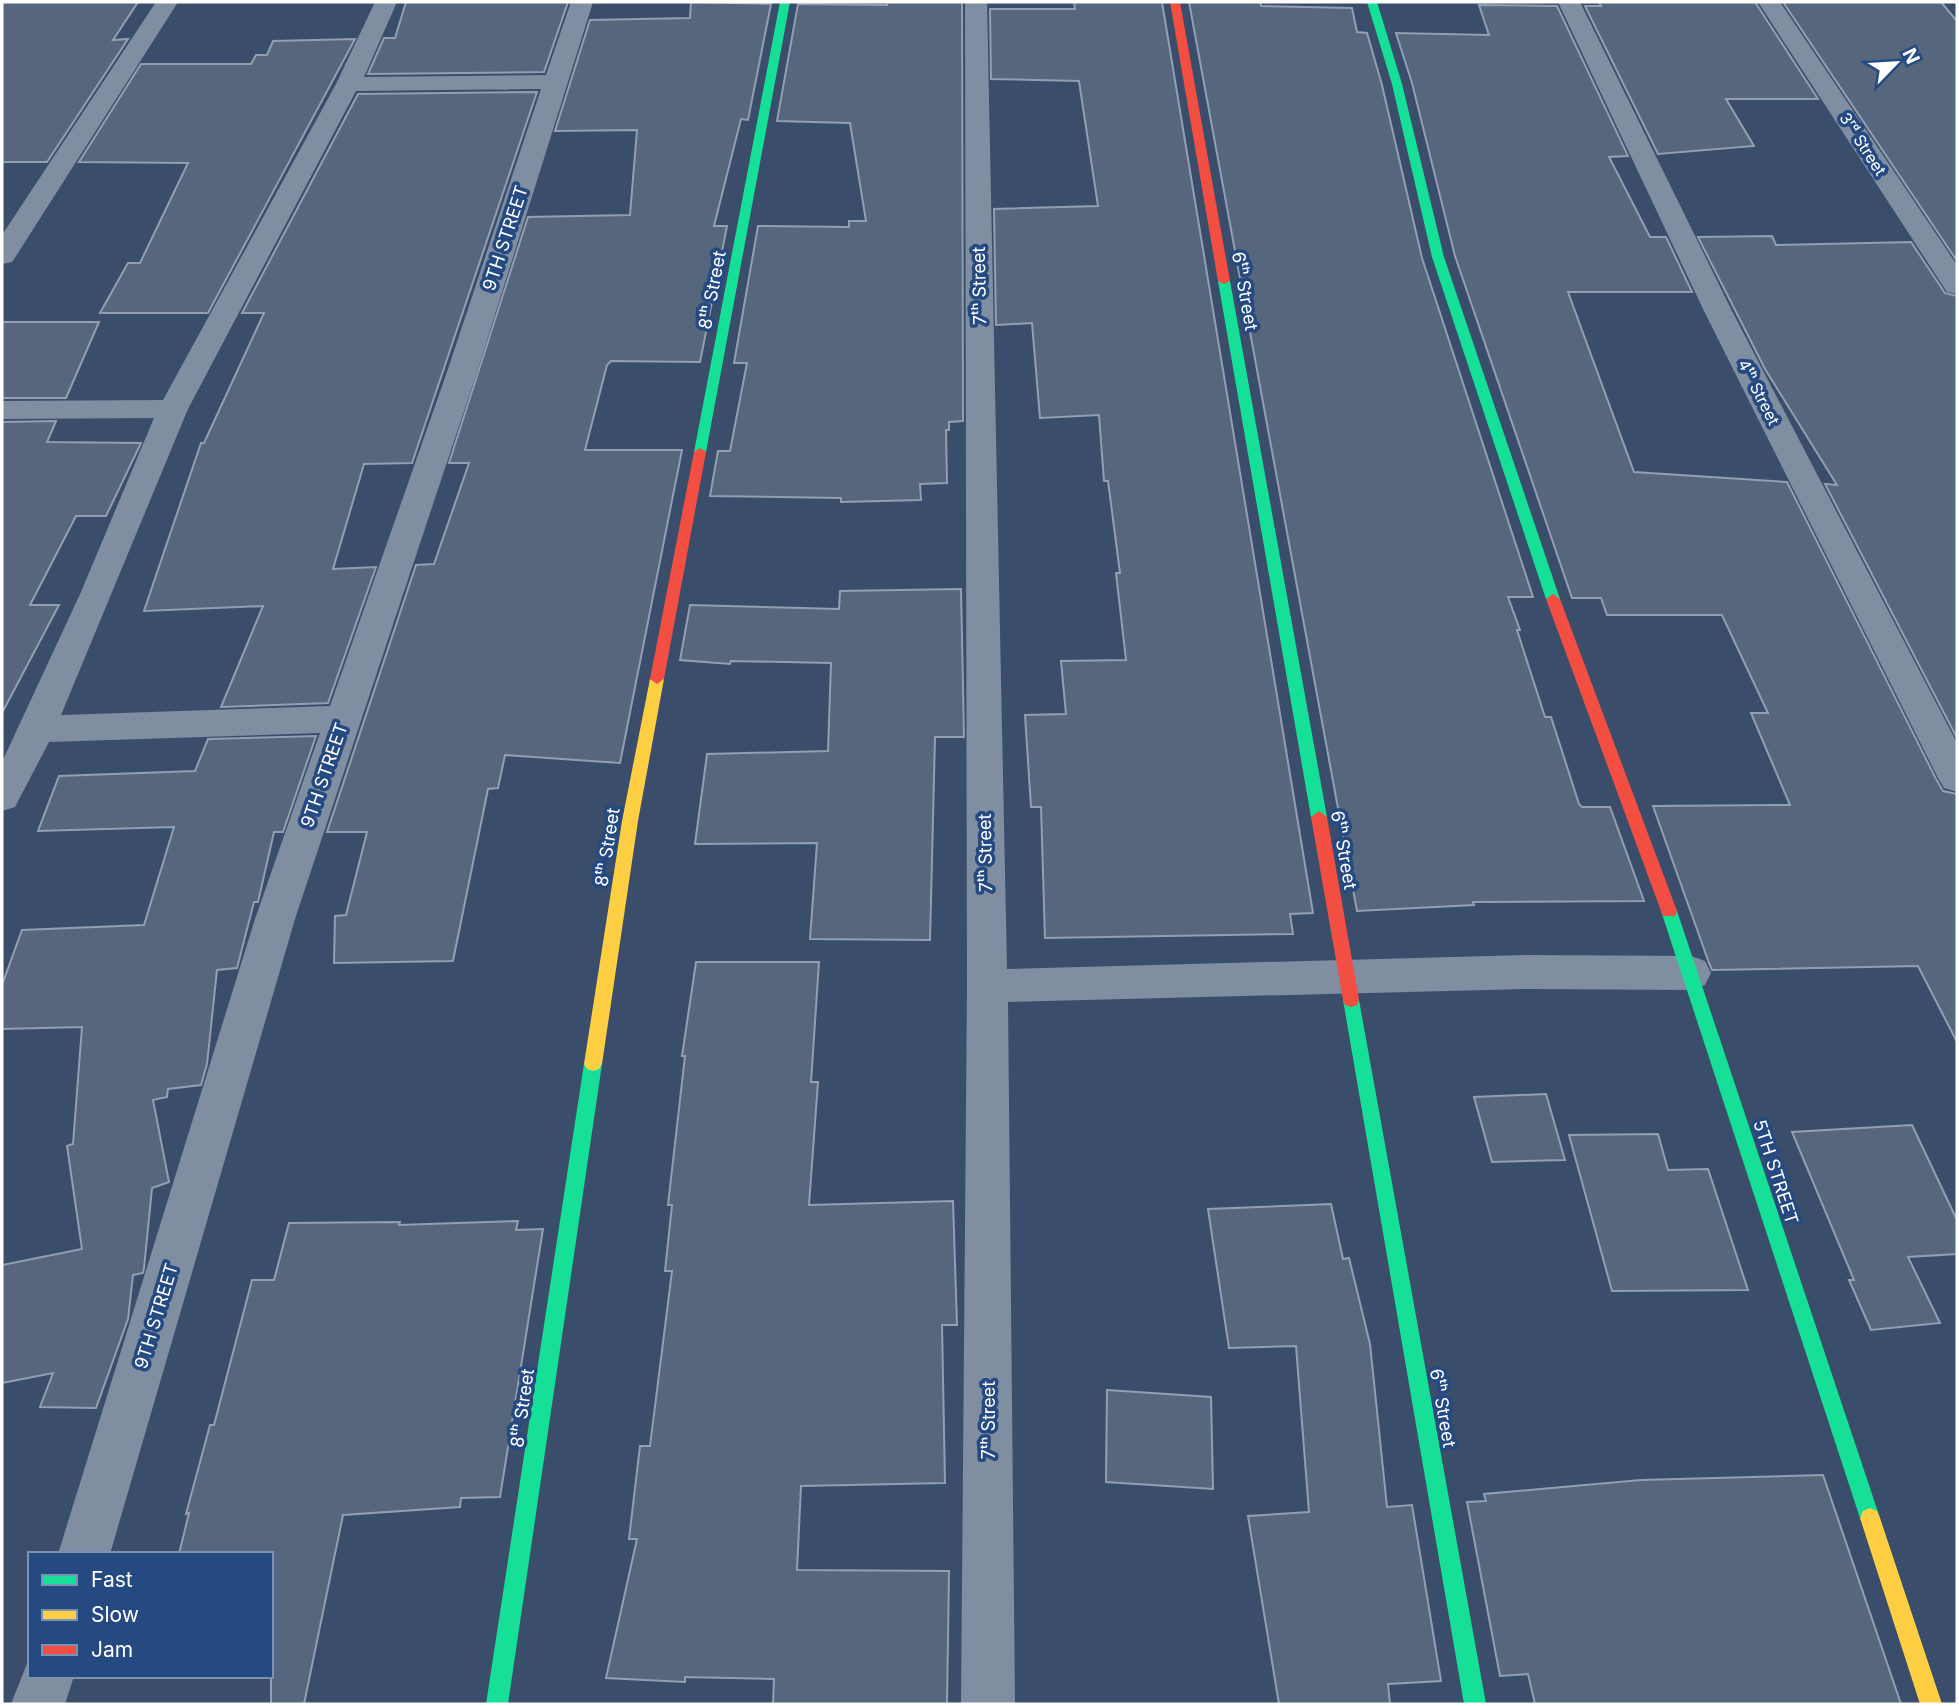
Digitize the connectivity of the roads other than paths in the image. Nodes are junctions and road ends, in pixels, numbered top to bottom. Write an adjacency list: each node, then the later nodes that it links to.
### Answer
1 (167, 2): 12 (street)
2 (386, 2): 11 (street)
3 (582, 2): 10 (street, 9TH STREET)
4 (785, 2): 26 (street, 8ᵗʰ Street)
5 (976, 2): 22 (street, 7ᵗʰ Street)
6 (1175, 2): 21 (street, 6ᵗʰ Street)
7 (1372, 2): 20 (street, 5TH STREET)
8 (1569, 2): 18 (street, 4ᵗʰ Street)
9 (1769, 2): 13 (street, 3ʳᵈ Street)
10 (555, 82): 11 (street); 16 (street, 9TH STREET)
11 (348, 84): 14 (street)
12 (2, 256)
13 (1957, 286)
14 (173, 409): 15 (street); 17 (street)
15 (2, 410)
16 (343, 719): 17 (street); 23 (street, 9TH STREET)
17 (37, 729): 19 (street)
18 (1957, 778)
19 (2, 797)
20 (1690, 973): 21 (street); 29 (street, 5TH STREET)
21 (1347, 976): 22 (street); 28 (street, 6ᵗʰ Street)
22 (987, 986): 27 (street, 7ᵗʰ Street)
23 (85, 1552)
24 (46, 1678): 25 (street)
25 (38, 1704)
26 (497, 1704)
27 (988, 1704)
28 (1475, 1704)
29 (1931, 1704)

